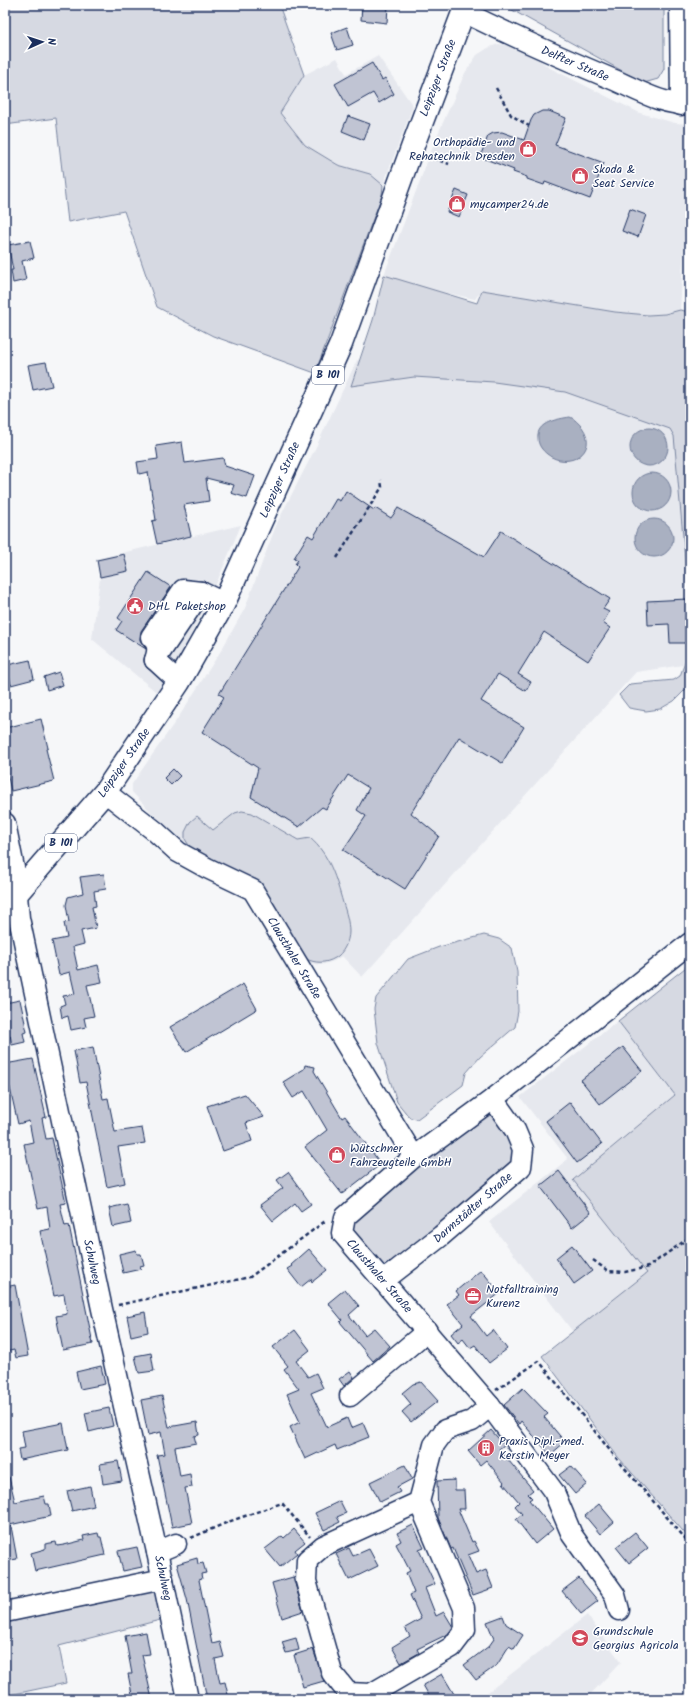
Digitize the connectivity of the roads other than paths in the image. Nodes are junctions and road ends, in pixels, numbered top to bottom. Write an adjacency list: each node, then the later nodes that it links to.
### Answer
1 (680, 5): 3 (street)
2 (465, 9): 3 (street, Delfter Straße); 5 (main road, Leipziger Straße / B 101)
3 (686, 104)
4 (192, 591): 5 (street); 6 (street); 6 (street)
5 (224, 603): 7 (main road, Leipziger Straße / B 101)
6 (155, 660): 7 (street)
7 (179, 682): 8 (main road, Leipziger Straße / B 101)
8 (105, 792): 10 (main road, Leipziger Straße / B 101); 13 (street, Clausthaler Straße)
9 (5, 823): 10 (street, Schulweg)
10 (11, 900): 20 (street, Schulweg)
11 (690, 943): 12 (street)
12 (493, 1099): 13 (street); 14 (street, Darmstädter Straße)
13 (414, 1157): 14 (street, Clausthaler Straße)
14 (383, 1281): 15 (street, Clausthaler Straße)
15 (427, 1332): 16 (street); 17 (street, Clausthaler Straße)
16 (350, 1396)
17 (487, 1402): 18 (street); 22 (street, Clausthaler Straße)
18 (419, 1502): 18 (street)
19 (176, 1544): 20 (street)
20 (157, 1552): 21 (street, Schulweg)
21 (163, 1579): 23 (street); 24 (street, Schulweg)
22 (619, 1610)
23 (5, 1612)
24 (188, 1699)

